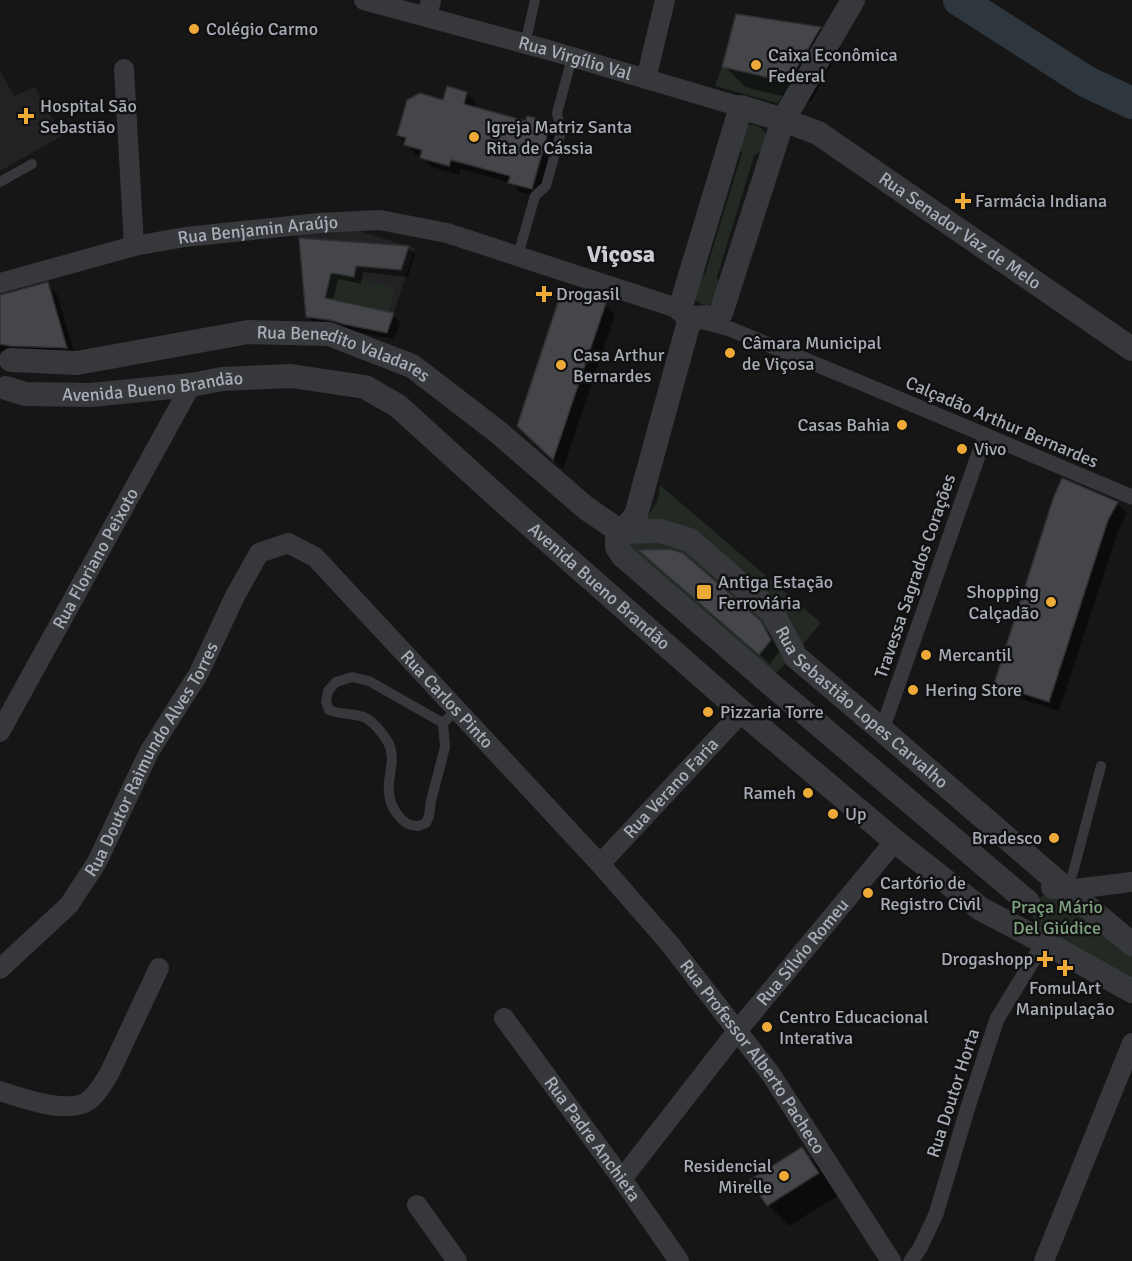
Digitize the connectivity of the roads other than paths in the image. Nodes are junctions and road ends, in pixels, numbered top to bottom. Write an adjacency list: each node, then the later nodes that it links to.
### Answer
1 (364, 0): 5 (street, Rua Virgílio Val)
2 (536, 0): 6 (lane)
3 (665, 0): 9 (street)
4 (853, 0): 11 (street)
5 (429, 9): 6 (street, Rua Virgílio Val)
6 (525, 44): 7 (street, Rua Virgílio Val)
7 (572, 58): 9 (street, Rua Virgílio Val); 15 (lane)
8 (124, 69): 14 (street)
9 (646, 79): 10 (street, Rua Virgílio Val)
10 (741, 108): 11 (street, Rua Virgílio Val); 17 (street)
11 (783, 120): 17 (street); 18 (street, Rua Senador Vaz de Melo)
12 (33, 164): 13 (lane)
13 (0, 182)
14 (134, 246): 15 (street, Rua Benjamin Araújo); 16 (street, Rua Benjamin Araújo)
15 (518, 255): 17 (street, Rua Benjamin Araújo)
16 (0, 283)
17 (685, 314): 22 (street, Calçadão Arthur Bernardes); 24 (street)
18 (1132, 349)
19 (6, 357): 21 (street); 24 (street, Rua Benedito Valadares)
20 (191, 385): 21 (street, Avenida Bueno Brandão); 26 (street, Avenida Bueno Brandão); 29 (street, Rua Floriano Peixoto)
21 (3, 389)
22 (985, 436): 23 (street, Calçadão Arthur Bernardes); 28 (street, Travessa Sagrados Corações)
23 (1132, 497)
24 (621, 532): 28 (street, Rua Sebastião Lopes Carvalho); 35 (street)
25 (288, 543): 27 (street, Rua Carlos Pinto); 39 (street, Rua Doutor Raimundo Alves Torres)
26 (742, 712): 31 (street, Avenida Bueno Brandão); 32 (street, Rua Verano Faria)
27 (449, 717): 27 (lane); 32 (street, Rua Carlos Pinto)
28 (882, 730): 34 (street, Rua Sebastião Lopes Carvalho)
29 (0, 732)
30 (1101, 766): 34 (lane)
31 (895, 841): 36 (street, Avenida Bueno Brandão); 42 (street, Rua Sílvio Romeu)
32 (600, 864): 42 (street, Rua Professor Alberto Pacheco)
33 (1132, 882): 34 (street)
34 (1067, 890): 35 (street); 37 (street, Rua Sebastião Lopes Carvalho)
35 (1028, 902): 36 (street)
36 (1040, 939): 40 (street, Avenida Bueno Brandão); 50 (street, Rua Doutor Horta)
37 (1132, 944)
38 (159, 968): 44 (street)
39 (0, 969)
40 (1132, 991)
41 (504, 1018): 45 (street, Rua Padre Anchieta)
42 (738, 1030): 45 (street, Rua Sílvio Romeu); 49 (street, Rua Professor Alberto Pacheco)
43 (1132, 1044): 51 (street)
44 (0, 1091)
45 (622, 1179): 48 (street, Rua Padre Anchieta)
46 (417, 1205): 47 (street)
47 (457, 1261)
48 (679, 1261)
49 (891, 1261)
50 (911, 1261)
51 (1044, 1261)

